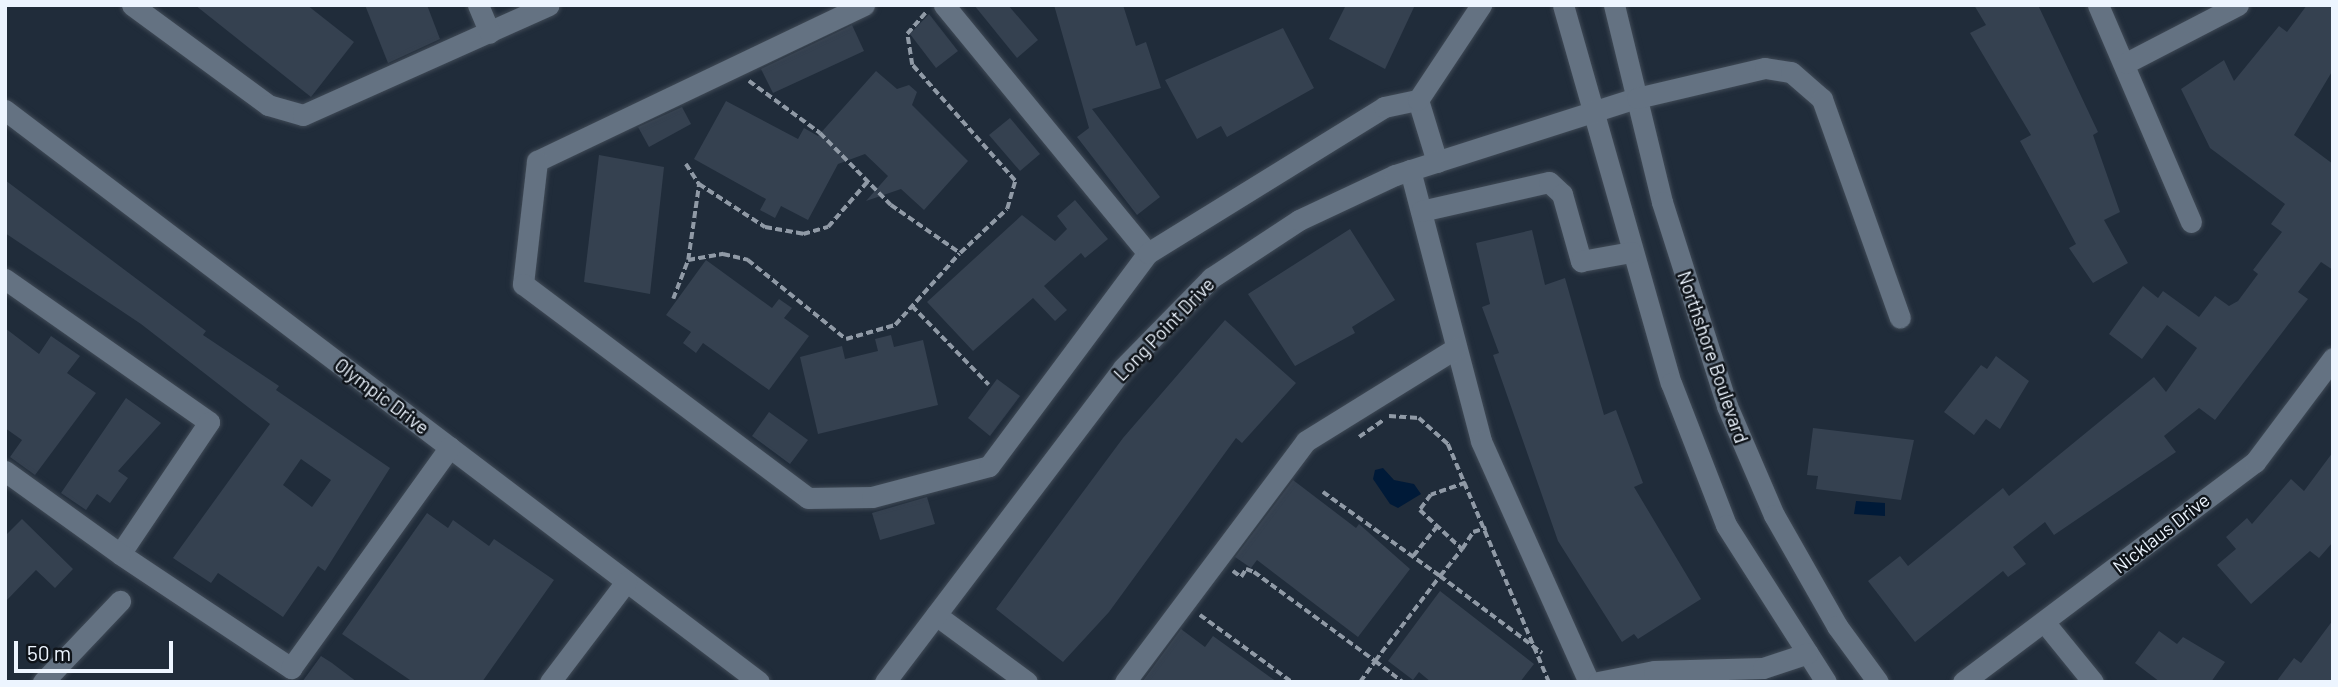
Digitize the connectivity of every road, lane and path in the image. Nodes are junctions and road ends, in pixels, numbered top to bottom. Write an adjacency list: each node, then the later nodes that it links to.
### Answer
1 (132, 5): 12 (street)
2 (478, 5): 12 (street)
3 (549, 5): 12 (street)
4 (864, 5): 14 (street)
5 (936, 5): 27 (path)
6 (944, 5): 28 (street)
7 (1481, 5): 16 (street)
8 (1563, 5): 18 (street)
9 (1614, 5): 15 (street, Northshore Boulevard)
10 (2098, 5): 13 (street)
11 (2238, 5): 13 (street)
12 (490, 33)
13 (2126, 63): 25 (street)
14 (734, 69): 22 (path); 28 (street)
15 (1637, 99): 18 (street, Long Point Drive); 33 (street, Long Point Drive); 70 (street, Northshore Boulevard)
16 (1418, 100): 19 (street); 28 (street)
17 (5, 110): 38 (street, Olympic Drive)
18 (1589, 113): 19 (street, Long Point Drive); 26 (street)
19 (1437, 162): 21 (street, Long Point Drive)
20 (686, 164): 23 (path)
21 (1410, 170): 24 (street); 52 (street, Long Point Drive)
22 (868, 181): 23 (path); 27 (path)
23 (699, 184): 29 (path)
24 (1421, 211): 26 (street); 34 (street)
25 (2191, 222)
26 (1631, 252): 55 (street)
27 (960, 253): 32 (path)
28 (1148, 253)
29 (688, 260): 31 (path); 32 (path)
30 (5, 279): 45 (street)
31 (673, 299)
32 (912, 306): 36 (path)
33 (1900, 318)
34 (1457, 348): 47 (street); 67 (street)
35 (2333, 358): 53 (street, Nicklaus Drive)
36 (989, 385)
37 (1359, 437): 40 (path)
38 (450, 447): 45 (street); 49 (street, Olympic Drive)
39 (5, 471): 45 (street)
40 (1466, 483): 42 (path); 43 (path)
41 (1323, 492): 46 (path)
42 (1437, 526): 44 (path); 46 (path)
43 (1486, 528): 44 (path); 54 (path)
44 (1462, 549): 48 (path)
45 (120, 554)
46 (1413, 556): 48 (path)
47 (1218, 558): 51 (street); 56 (path)
48 (1440, 576): 54 (path); 56 (path)
49 (626, 582): 58 (street); 59 (street, Olympic Drive)
50 (120, 601): 57 (street)
51 (1184, 603): 62 (street); 63 (path)
52 (936, 615): 60 (street, Long Point Drive); 61 (street)
53 (2045, 623): 71 (street, Nicklaus Drive); 72 (street)
54 (1542, 653): 66 (path)
55 (1808, 653): 68 (street); 69 (street)
56 (1375, 661): 64 (path); 65 (path)
57 (43, 682)
58 (550, 682)
59 (760, 682)
60 (885, 682)
61 (1027, 682)
62 (1125, 682)
63 (1292, 682)
64 (1360, 682)
65 (1403, 682)
66 (1549, 682)
67 (1589, 682)
68 (1598, 682)
69 (1826, 682)
70 (1878, 682)
71 (1963, 682)
72 (2093, 682)

